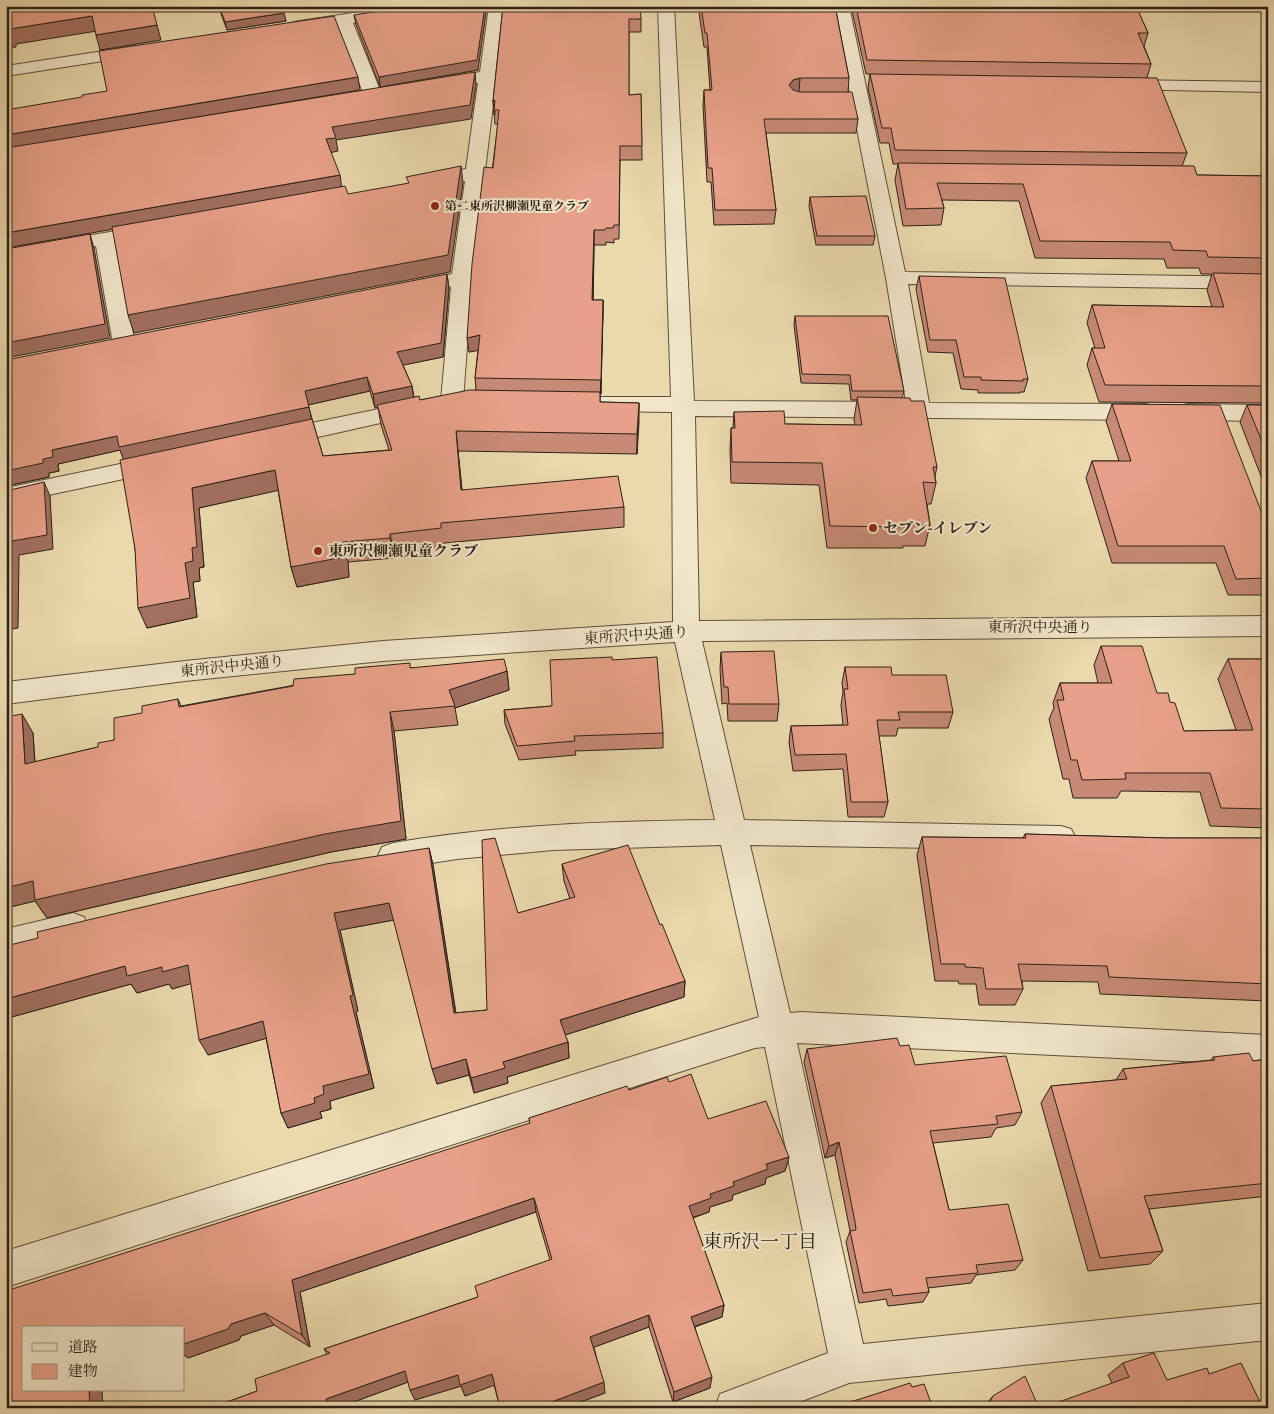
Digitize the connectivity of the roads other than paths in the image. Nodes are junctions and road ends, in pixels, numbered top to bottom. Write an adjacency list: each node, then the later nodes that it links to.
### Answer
1 (435, 6): 5 (street)
2 (498, 6): 9 (street)
3 (666, 6): 31 (street)
4 (841, 6): 15 (street)
5 (343, 20): 6 (street); 16 (street)
6 (293, 22)
7 (152, 49): 8 (street)
8 (6, 71)
9 (488, 76): 13 (street); 20 (street)
10 (878, 81): 15 (street)
11 (1108, 84): 12 (street)
12 (1268, 86)
13 (420, 87)
14 (392, 92): 16 (street)
15 (853, 93): 18 (street)
16 (373, 95): 17 (street)
17 (354, 98)
18 (874, 172): 19 (street); 26 (street)
19 (896, 172)
20 (477, 173): 21 (street); 25 (street)
21 (404, 186)
22 (173, 227): 23 (street)
23 (105, 239): 24 (street); 29 (street)
24 (6, 256)
25 (462, 278): 28 (street); 34 (street)
26 (896, 278): 27 (street); 32 (street)
27 (1268, 283)
28 (388, 292)
29 (124, 344)
30 (577, 403): 31 (street)
31 (683, 407): 32 (street); 38 (street)
32 (919, 411): 33 (street)
33 (1268, 413)
34 (258, 442)
35 (180, 459): 36 (street)
36 (6, 496)
37 (1268, 626): 38 (street, 東所沢中央通り)
38 (686, 631): 39 (street, 東所沢中央通り); 40 (street)
39 (6, 693)
40 (731, 832): 41 (street); 42 (street); 45 (street)
41 (1090, 838)
42 (369, 860)
43 (102, 920): 44 (street)
44 (6, 943)
45 (778, 1029): 46 (street); 47 (street); 49 (street)
46 (1268, 1050)
47 (6, 1269)
48 (1268, 1321): 49 (street)
49 (850, 1364): 50 (street)
50 (734, 1408)

